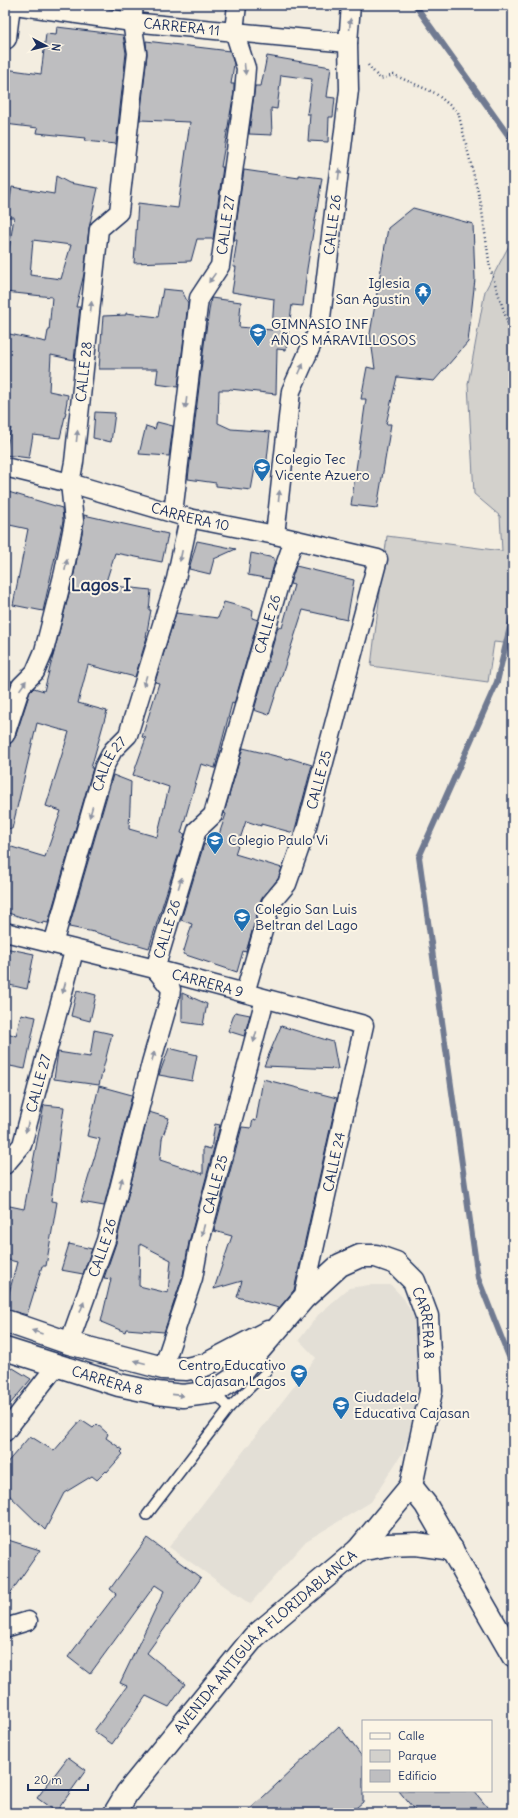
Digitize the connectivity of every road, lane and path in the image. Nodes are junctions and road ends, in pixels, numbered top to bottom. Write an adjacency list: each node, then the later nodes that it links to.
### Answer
1 (9, 5): 7 (street)
2 (15, 5): 5 (street, CARRERA 11)
3 (237, 5): 6 (street, CALLE 27)
4 (351, 5): 8 (street, CALLE 26, one-way to 4)
5 (133, 13): 6 (street, CARRERA 11); 11 (street, CALLE 28, one-way to 5)
6 (234, 31): 8 (street, CARRERA 11); 12 (street, CALLE 27, one-way to 12)
7 (5, 38)
8 (348, 43): 9 (path); 13 (street, CALLE 26, one-way to 8)
9 (513, 339)
10 (5, 467): 11 (street, CARRERA 10)
11 (70, 483): 12 (street, CARRERA 10); 16 (street, CALLE 28, one-way to 11)
12 (181, 515): 13 (street, CARRERA 10); 18 (street, CALLE 27, one-way to 18)
13 (275, 535): 14 (street, CARRERA 10)
14 (294, 540): 15 (street, CARRERA 10); 20 (street, CALLE 26, one-way to 14)
15 (378, 559): 21 (street, CALLE 25)
16 (5, 735)
17 (5, 932): 18 (street, CARRERA 9)
18 (53, 944): 19 (street, CARRERA 9)
19 (74, 951): 20 (street, CARRERA 9); 24 (street, CALLE 27, one-way to 24)
20 (155, 969): 21 (street, CARRERA 9); 27 (street, CALLE 26, one-way to 20)
21 (245, 993): 22 (street, CARRERA 9)
22 (265, 999): 23 (street, CARRERA 9); 30 (street, CALLE 25, one-way to 30)
23 (364, 1025): 25 (street, CALLE 24)
24 (5, 1165)
25 (303, 1299): 33 (street, CARRERA 8); 37 (street, CARRERA 8)
26 (5, 1321): 27 (street, CARRERA 8, one-way to 26)
27 (69, 1343): 30 (street, CARRERA 8, one-way to 27)
28 (5, 1349): 29 (street, CARRERA 8)
29 (56, 1366): 34 (street, CARRERA 8, one-way to 34); 36 (street)
30 (163, 1368): 31 (street, CARRERA 8)
31 (186, 1369): 33 (street, CARRERA 8); 34 (lane)
32 (267, 1370): 33 (lane)
33 (230, 1372): 34 (street, CARRERA 8); 35 (lane)
34 (214, 1392): 35 (lane)
35 (229, 1408): 38 (lane)
36 (5, 1432)
37 (411, 1486): 39 (street); 40 (street, CARRERA 8)
38 (148, 1515)
39 (452, 1549): 40 (street, AVENIDA ANTIGUA A FLORIDABLANCA); 43 (street)
40 (358, 1550): 44 (street, AVENIDA ANTIGUA A FLORIDABLANCA)
41 (28, 1621): 42 (street)
42 (5, 1628)
43 (513, 1656)
44 (115, 1813)

